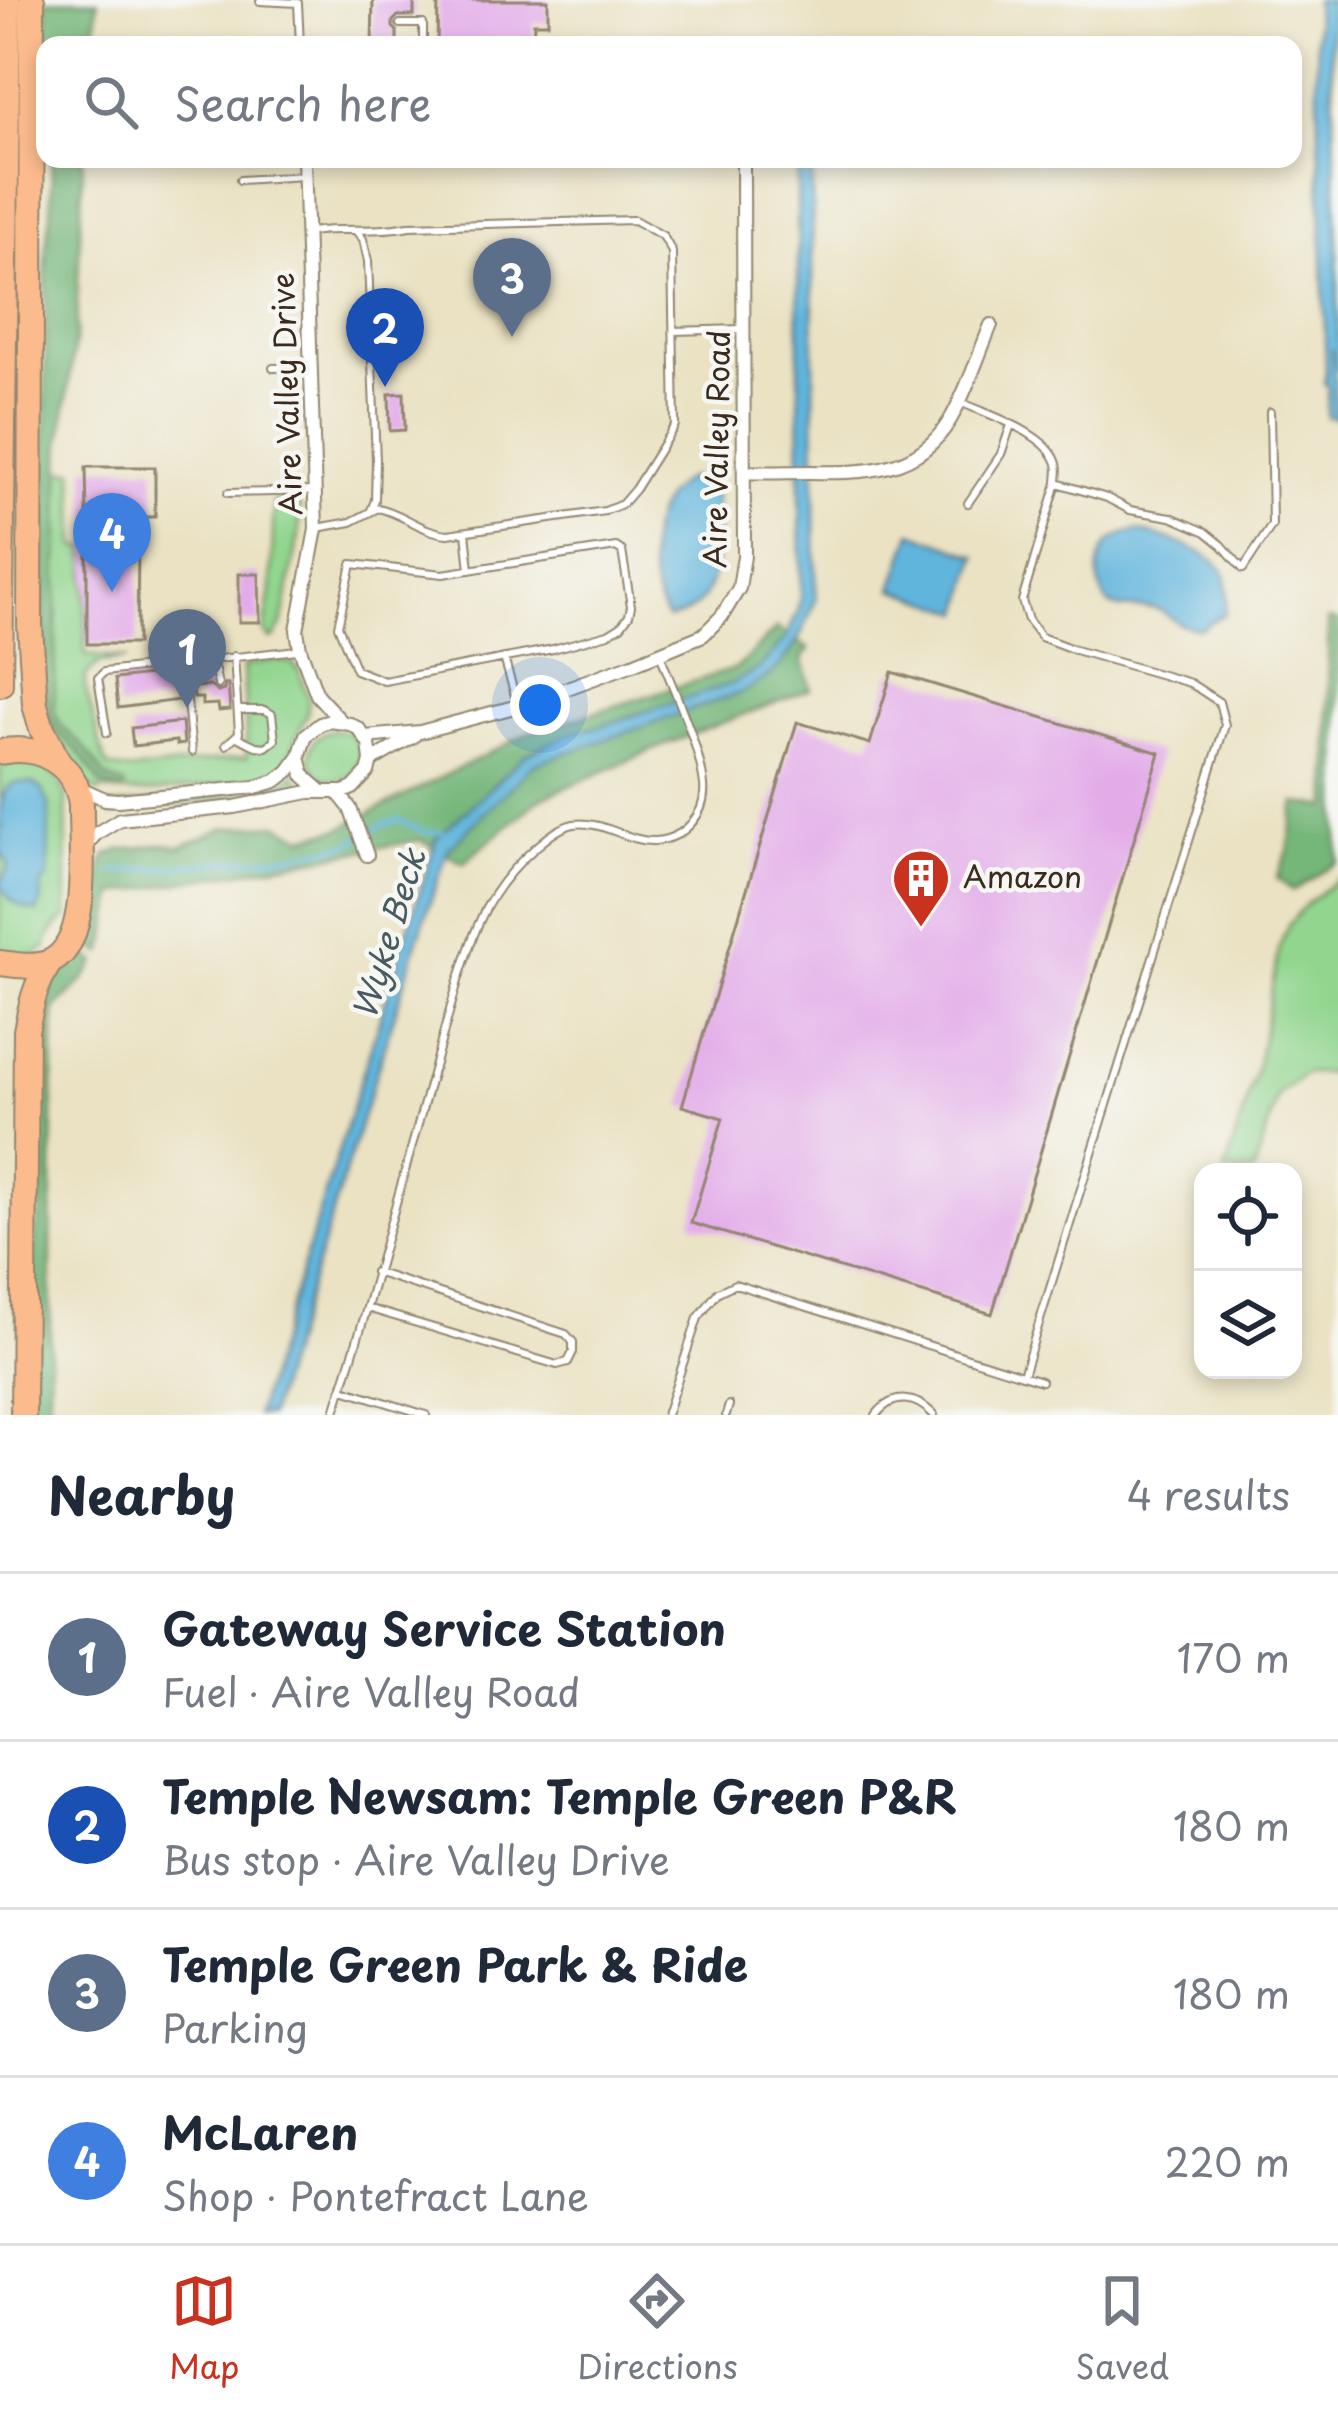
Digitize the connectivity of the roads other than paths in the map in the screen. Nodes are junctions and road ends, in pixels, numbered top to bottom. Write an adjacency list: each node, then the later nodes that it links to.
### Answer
1 (8, 0): 36 (highway)
2 (32, 0): 51 (highway)
3 (260, 1): 5 (lane)
4 (400, 24): 6 (lane)
5 (299, 36)
6 (423, 36)
7 (304, 168): 9 (street, Aire Valley Drive)
8 (743, 168): 14 (street, Aire Valley Road)
9 (304, 176): 10 (lane); 12 (street, Aire Valley Drive)
10 (240, 180)
11 (352, 228): 12 (lane); 15 (lane); 26 (lane)
12 (306, 233): 16 (street, Aire Valley Drive)
13 (991, 325): 18 (street)
14 (746, 329): 15 (lane); 21 (street, Aire Valley Road)
15 (674, 331): 28 (lane)
16 (311, 367): 17 (lane); 23 (street, Aire Valley Drive)
17 (273, 368)
18 (958, 401): 20 (lane); 21 (street)
19 (1270, 412): 22 (lane)
20 (1011, 425): 22 (lane); 25 (lane)
21 (744, 472): 31 (street, Aire Valley Road)
22 (1057, 484): 63 (lane)
23 (315, 490): 24 (lane); 27 (street, Aire Valley Drive)
24 (228, 493)
25 (968, 502)
26 (371, 510): 27 (lane); 28 (lane)
27 (316, 529): 30 (street, Aire Valley Drive)
28 (466, 532): 29 (lane)
29 (470, 570): 34 (lane); 34 (lane)
30 (300, 649): 32 (lane); 38 (street, Aire Valley Drive)
31 (660, 654): 39 (street, Aire Valley Road); 61 (lane)
32 (234, 656): 33 (lane); 40 (lane)
33 (212, 658): 35 (lane); 37 (lane)
34 (504, 658): 39 (lane)
35 (183, 661): 44 (lane); 49 (lane)
36 (0, 684)
37 (218, 685)
38 (317, 694): 41 (street, Aire Valley Drive); 42 (street)
39 (518, 706): 43 (street, Aire Valley Road)
40 (238, 710): 46 (lane); 46 (lane)
41 (341, 721): 42 (street); 45 (street)
42 (311, 730): 50 (street)
43 (420, 732): 45 (street, Aire Valley Road); 52 (street, Aire Valley Road)
44 (107, 734)
45 (365, 736): 52 (street)
46 (237, 737): 47 (lane)
47 (226, 745)
48 (0, 752): 51 (highway)
49 (192, 752)
50 (299, 758): 54 (street); 55 (street)
51 (57, 759): 54 (highway)
52 (371, 761): 53 (street)
53 (362, 781): 55 (street); 56 (street)
54 (76, 786): 57 (highway)
55 (332, 792): 56 (street); 57 (street)
56 (358, 827): 58 (street)
57 (80, 852): 59 (highway)
58 (367, 855)
59 (50, 962): 60 (highway); 66 (highway)
60 (0, 963)
61 (375, 1272): 62 (lane); 62 (lane)
62 (367, 1308): 65 (lane)
63 (1023, 1375): 64 (lane); 69 (lane)
64 (1041, 1381)
65 (342, 1389): 67 (lane); 68 (lane)
66 (23, 1415)
67 (334, 1415)
68 (426, 1415)
69 (666, 1415)
70 (876, 1415): 71 (lane)
71 (934, 1415)

